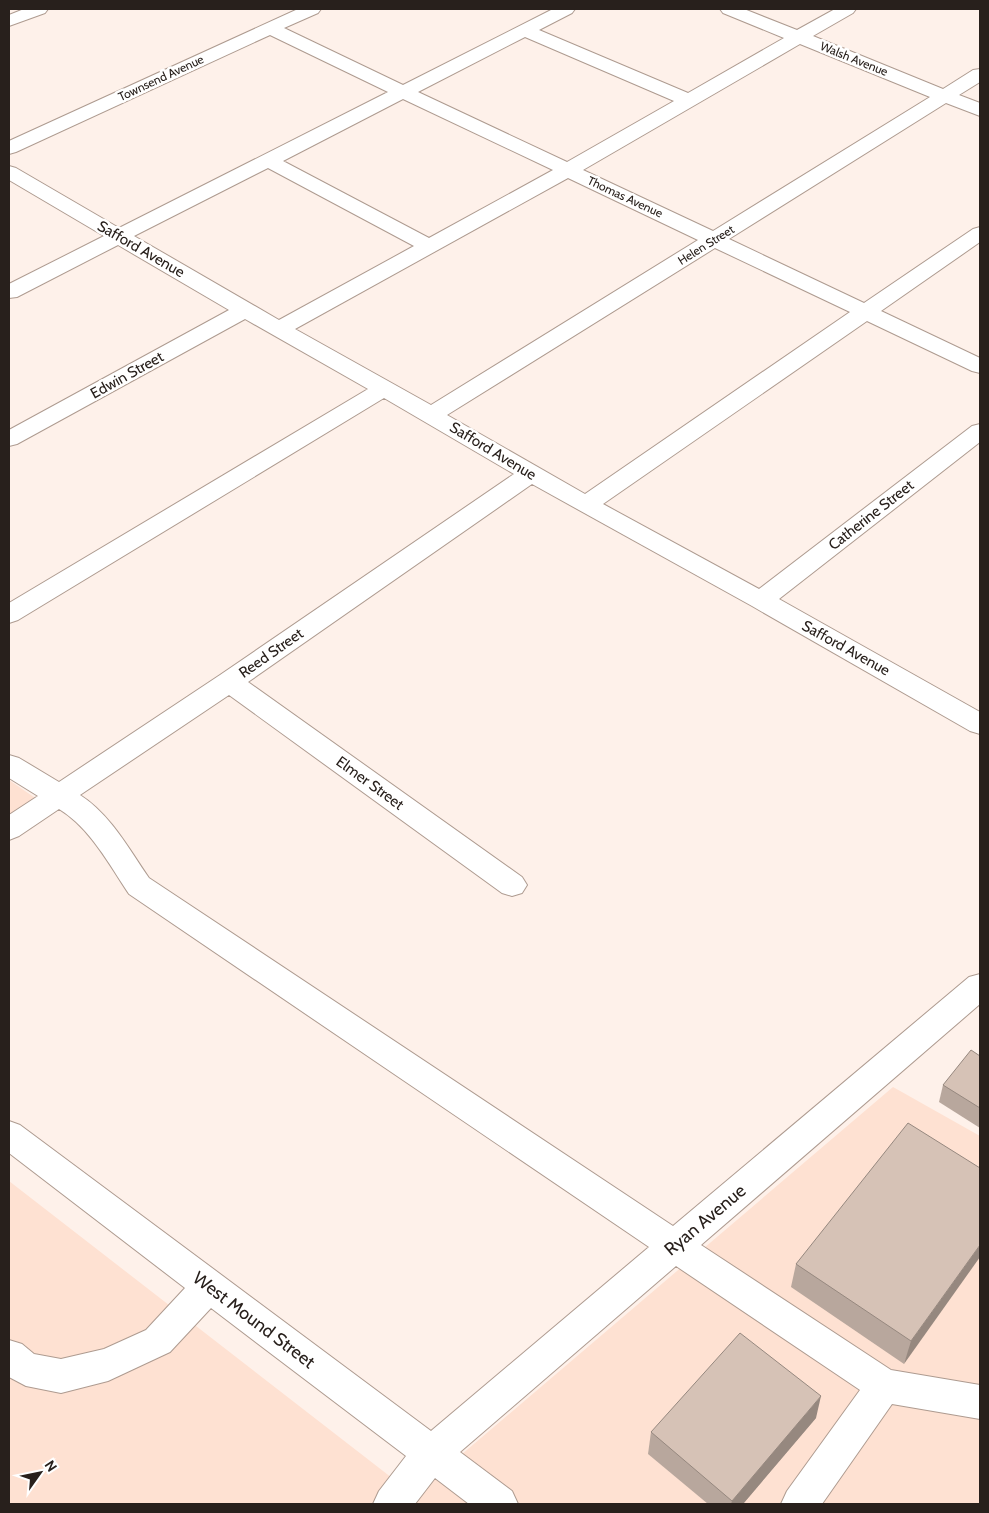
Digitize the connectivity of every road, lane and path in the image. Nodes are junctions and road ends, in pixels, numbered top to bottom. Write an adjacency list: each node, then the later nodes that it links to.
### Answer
1 (39, 9): 6 (street)
2 (312, 9): 7 (street, Townsend Avenue)
3 (566, 9): 8 (street)
4 (729, 9): 9 (street, Walsh Avenue)
5 (847, 9): 9 (street)
6 (9, 21)
7 (269, 28): 11 (street, Thomas Avenue); 15 (street, Townsend Avenue)
8 (524, 30): 11 (street); 13 (street)
9 (797, 36): 12 (street, Walsh Avenue); 13 (street)
10 (980, 74): 12 (street, Helen Street)
11 (403, 92): 16 (street); 17 (street, Thomas Avenue)
12 (945, 96): 14 (street, Walsh Avenue); 21 (street, Helen Street)
13 (688, 100): 17 (street)
14 (980, 110)
15 (9, 148)
16 (268, 161): 20 (street); 22 (street)
17 (568, 170): 21 (street, Thomas Avenue); 22 (street)
18 (9, 172): 20 (street, Safford Avenue)
19 (980, 233): 25 (street)
20 (120, 236): 23 (street); 24 (street, Safford Avenue)
21 (714, 240): 25 (street, Thomas Avenue); 29 (street, Helen Street)
22 (429, 246): 26 (street)
23 (9, 292)
24 (244, 310): 26 (street, Safford Avenue); 31 (street, Edwin Street)
25 (867, 312): 27 (street, Thomas Avenue); 33 (street)
26 (280, 329): 28 (street, Safford Avenue)
27 (980, 366)
28 (385, 388): 29 (street, Safford Avenue); 35 (street)
29 (431, 415): 32 (street, Safford Avenue)
30 (980, 431): 34 (street, Catherine Street)
31 (9, 439)
32 (531, 474): 33 (street, Safford Avenue); 36 (street, Reed Street)
33 (586, 504): 34 (street, Safford Avenue)
34 (761, 600): 37 (street, Safford Avenue)
35 (9, 614)
36 (229, 682): 39 (street, Reed Street); 41 (street, Elmer Street)
37 (979, 721)
38 (9, 765): 39 (street)
39 (57, 795): 40 (street, Reed Street); 44 (street)
40 (9, 829)
41 (512, 885)
42 (980, 986): 44 (street, Ryan Avenue)
43 (9, 1134): 45 (street, West Mound Street)
44 (674, 1247): 47 (street); 49 (street, Ryan Avenue)
45 (208, 1286): 46 (street); 49 (street, West Mound Street)
46 (9, 1356)
47 (884, 1386): 48 (street); 52 (street)
48 (980, 1402)
49 (431, 1454): 50 (street, Ryan Avenue); 51 (street, West Mound Street)
50 (392, 1504)
51 (499, 1504)
52 (800, 1504)

